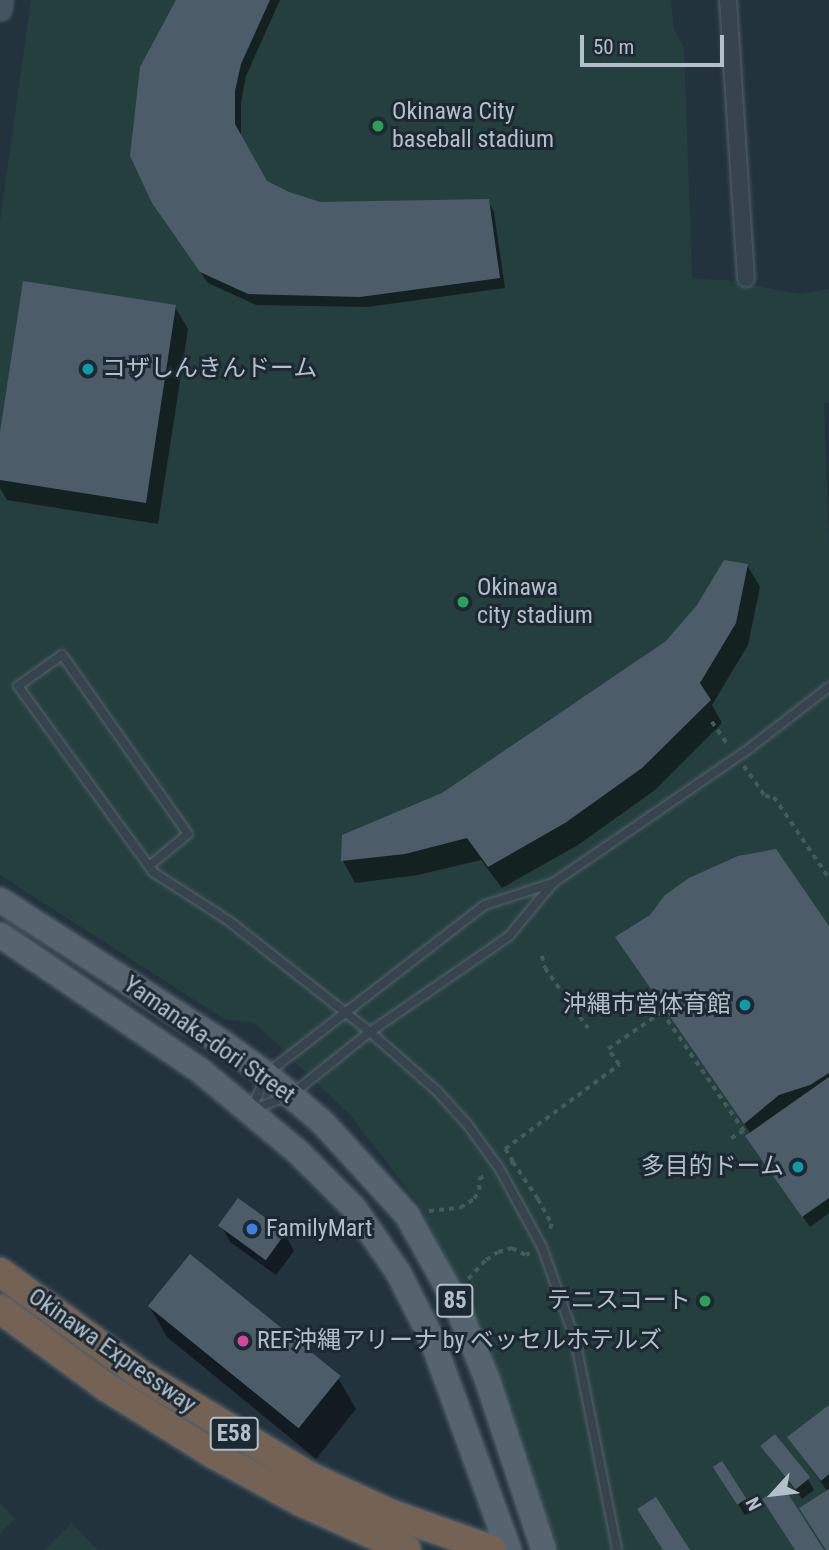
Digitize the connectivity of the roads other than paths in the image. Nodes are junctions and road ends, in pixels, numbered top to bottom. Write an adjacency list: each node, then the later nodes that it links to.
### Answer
1 (1, 0): 3 (street)
2 (728, 0): 4 (street)
3 (0, 9)
4 (746, 278)
5 (829, 687): 7 (lane)
6 (149, 866): 6 (lane); 10 (lane)
7 (553, 883): 10 (lane); 11 (lane)
8 (0, 900): 12 (main road, Yamanaka-dori Street / 85)
9 (0, 935): 14 (main road, Yamanaka-dori Street / 85)
10 (343, 1013): 11 (lane); 12 (lane)
11 (370, 1032): 13 (lane); 23 (lane)
12 (266, 1074): 13 (main road, Yamanaka-dori Street / 85); 14 (lane)
13 (291, 1095): 14 (lane); 22 (main road, Yamanaka-dori Street / 85)
14 (251, 1110): 21 (main road, Yamanaka-dori Street / 85)
15 (0, 1251): 18 (highway)
16 (0, 1272): 18 (highway, Okinawa Expressway / E58)
17 (0, 1309): 19 (highway, Okinawa Expressway / E58)
18 (227, 1430): 20 (highway, Okinawa Expressway / E58)
19 (407, 1550)
20 (493, 1550)
21 (509, 1550)
22 (544, 1550)
23 (617, 1550)

